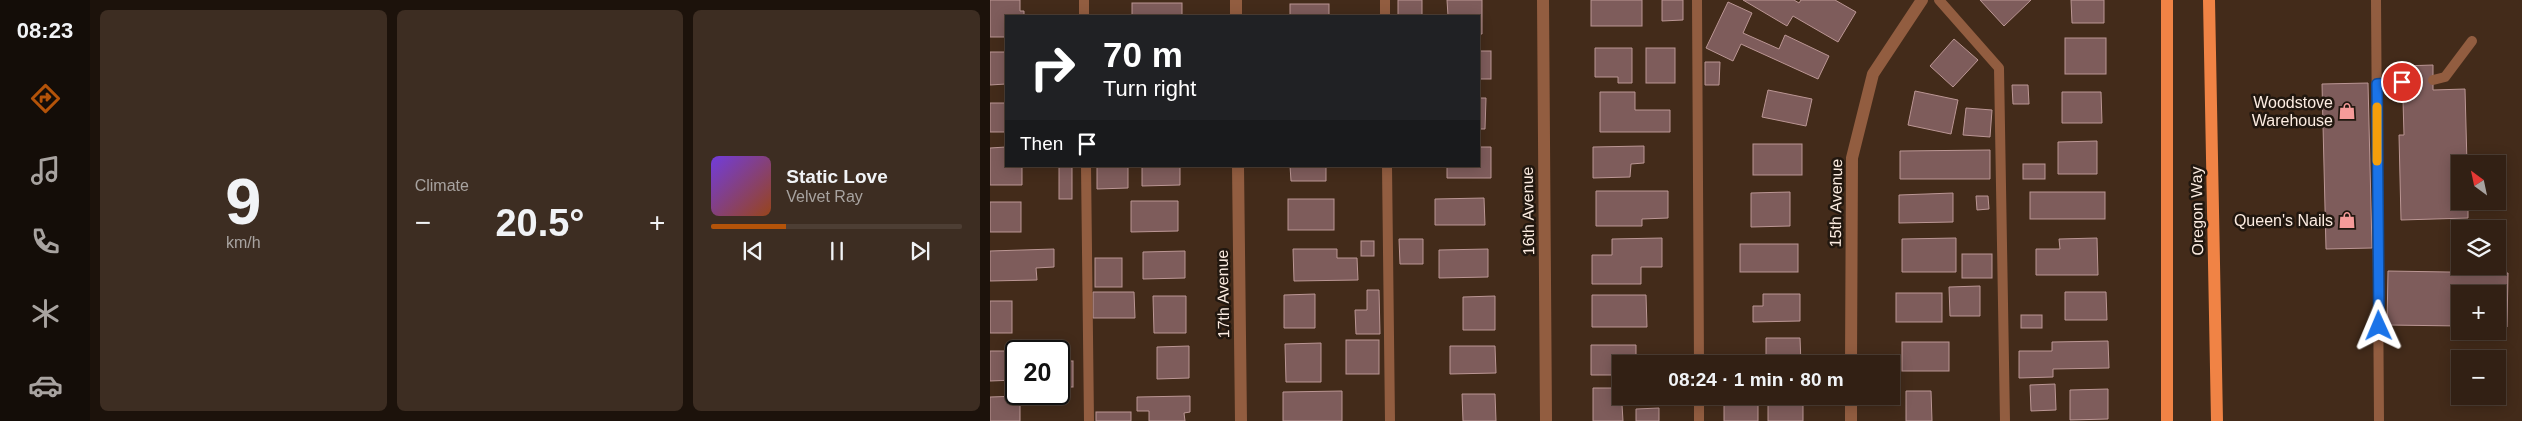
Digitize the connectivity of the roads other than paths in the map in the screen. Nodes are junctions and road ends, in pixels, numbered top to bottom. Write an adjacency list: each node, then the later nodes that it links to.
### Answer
1 (1084, 0): 11 (lane)
2 (1236, 0): 12 (street)
3 (1385, 0): 13 (lane)
4 (1542, 0): 28 (street, 16th Avenue)
5 (1697, 0): 21 (lane)
6 (1922, 0): 22 (street, 15th Avenue)
7 (1939, 0): 31 (lane)
8 (2167, 0): 32 (main road, Oregon Way)
9 (2209, 0): 33 (main road, Oregon Way)
10 (2376, 0): 17 (lane)
11 (1084, 15)
12 (1236, 15)
13 (1385, 15)
14 (2472, 41): 15 (lane)
15 (2433, 80)
16 (2402, 82): 17 (lane)
17 (2377, 84): 34 (lane)
18 (1086, 167): 25 (lane)
19 (1238, 167): 26 (street, 17th Avenue)
20 (1387, 167): 27 (lane)
21 (1699, 355)
22 (1851, 355)
23 (1699, 405): 29 (lane)
24 (1851, 405): 30 (street)
25 (1089, 421)
26 (1241, 421)
27 (1390, 421)
28 (1546, 421)
29 (1699, 421)
30 (1851, 421)
31 (2005, 421)
32 (2168, 421)
33 (2217, 421)
34 (2380, 421)

